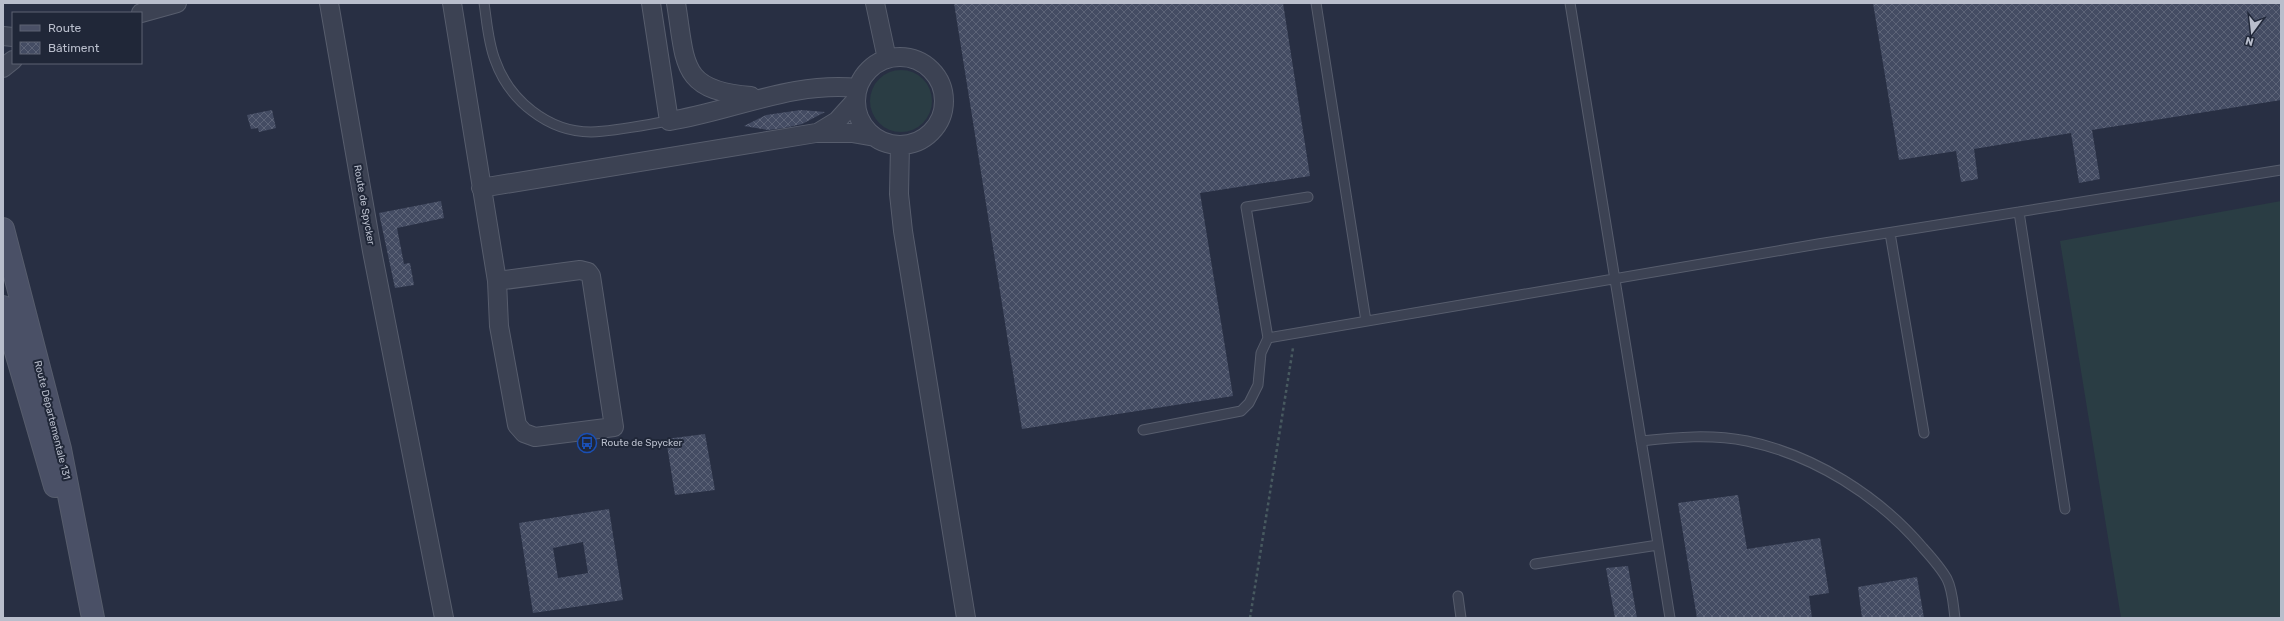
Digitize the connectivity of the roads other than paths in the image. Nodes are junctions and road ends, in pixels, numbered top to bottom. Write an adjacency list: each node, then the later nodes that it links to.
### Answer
1 (177, 3): 10 (street)
2 (329, 3): 39 (street, Route de Spycker)
3 (452, 3): 21 (street)
4 (484, 3): 16 (lane)
5 (651, 3): 16 (street)
6 (676, 3): 15 (street)
7 (875, 3): 11 (street)
8 (1316, 3): 29 (lane)
9 (1570, 3): 26 (lane)
10 (142, 13)
11 (887, 59): 14 (street); 19 (street)
12 (12, 61): 13 (street)
13 (3, 68)
14 (857, 94): 15 (street); 17 (street); 18 (street)
15 (761, 97): 16 (street)
16 (669, 121)
17 (816, 133): 18 (street); 21 (street)
18 (875, 137): 19 (street)
19 (900, 145): 40 (street)
20 (2281, 170): 23 (lane)
21 (481, 188): 27 (street)
22 (1308, 197): 30 (lane)
23 (2019, 212): 25 (lane); 34 (lane)
24 (3, 229): 38 (main road, Route Départementale 131)
25 (1890, 233): 26 (lane); 32 (lane)
26 (1615, 279): 29 (lane); 33 (lane)
27 (497, 281): 27 (street)
28 (3, 307): 38 (main road, Route Départementale 131)
29 (1366, 321): 30 (lane)
30 (1268, 338): 31 (lane)
31 (1143, 430)
32 (1924, 433)
33 (1641, 441): 35 (lane); 43 (lane)
34 (2065, 509)
35 (1658, 545): 36 (lane); 42 (lane)
36 (1535, 564)
37 (1458, 596): 41 (lane)
38 (93, 616)
39 (444, 618)
40 (966, 618)
41 (1461, 618)
42 (1670, 618)
43 (1955, 618)

